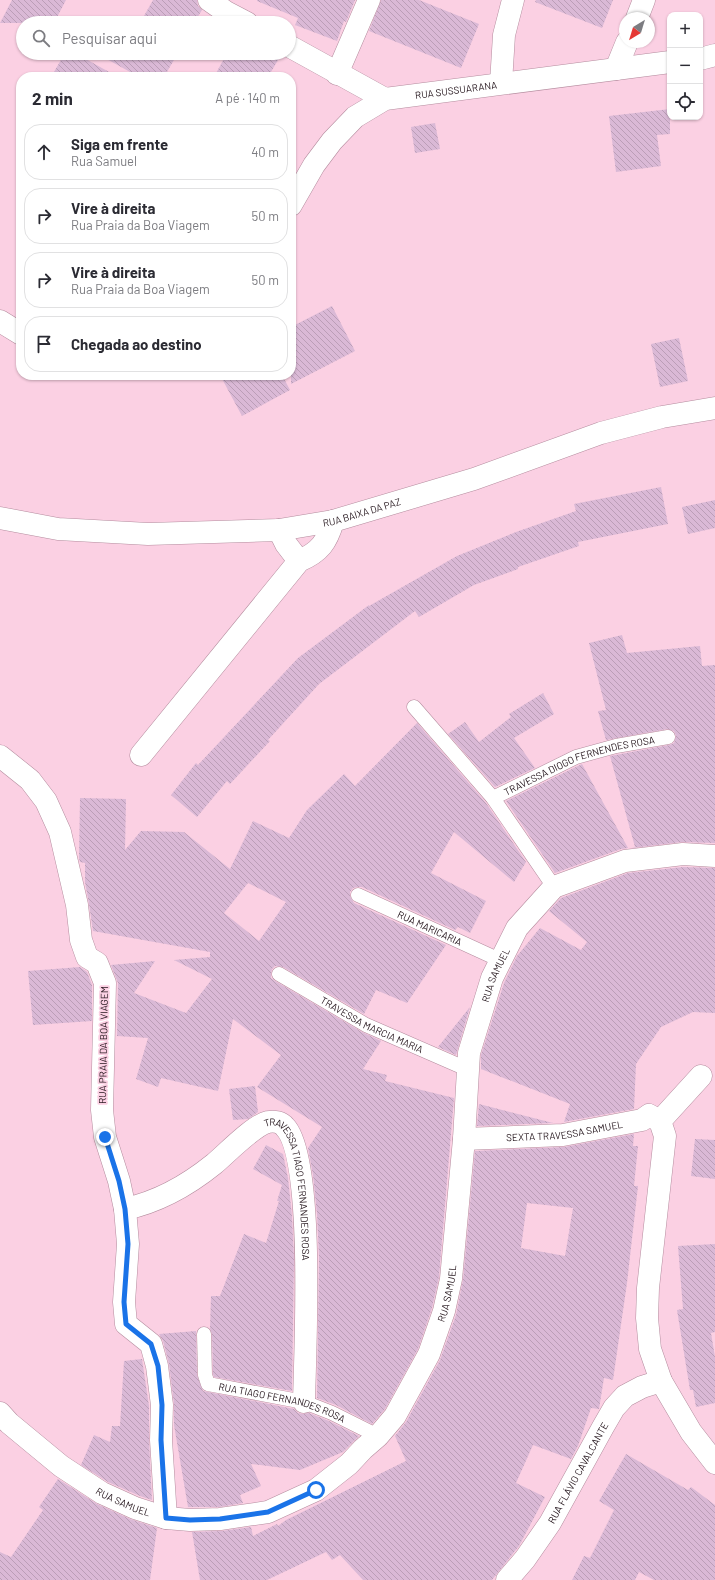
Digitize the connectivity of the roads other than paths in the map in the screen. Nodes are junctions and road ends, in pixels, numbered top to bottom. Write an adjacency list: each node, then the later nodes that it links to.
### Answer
1 (209, 0): 6 (street)
2 (369, 0): 13 (street)
3 (512, 0): 14 (street)
4 (644, 0): 5 (street)
5 (639, 12)
6 (233, 16)
7 (625, 48): 12 (street)
8 (296, 50): 13 (street)
9 (715, 55): 10 (street)
10 (703, 57)
11 (667, 62): 12 (street, RUA SUSSUARANA)
12 (616, 69): 14 (street, RUA SUSSUARANA)
13 (337, 74): 15 (street)
14 (501, 83): 15 (street, RUA SUSSUARANA)
15 (385, 99): 16 (street, RUA SUSSUARANA)
16 (296, 196)
17 (0, 321): 18 (street)
18 (16, 331)
19 (713, 408): 21 (street, RUA BAIXA DA PAZ)
20 (0, 518): 22 (street, RUA BAIXA DA PAZ)
21 (333, 521): 22 (street, RUA BAIXA DA PAZ); 23 (street)
22 (279, 530): 23 (street)
23 (299, 561): 26 (street)
24 (414, 707): 28 (lane)
25 (668, 737): 28 (lane, TRAVESSA DIOGO FERNENDES ROSA)
26 (141, 755)
27 (0, 756): 38 (street, RUA PRAIA DA BOA VIAGEM)
28 (493, 798): 30 (lane)
29 (715, 856): 30 (street, RUA SAMUEL)
30 (554, 887): 32 (street, RUA SAMUEL)
31 (358, 895): 32 (lane, RUA MARICARIA)
32 (502, 961): 34 (street, RUA SAMUEL)
33 (279, 974): 34 (lane, TRAVESSA MARCIA MARIA)
34 (467, 1069): 37 (street, RUA SAMUEL)
35 (701, 1076): 36 (street)
36 (660, 1121): 37 (street, SEXTA TRAVESSA SAMUEL); 40 (street)
37 (464, 1139): 43 (street, RUA SAMUEL)
38 (125, 1209): 41 (street, TRAVESSA TIAGO FERNANDES ROSA); 45 (street, RUA PRAIA DA BOA VIAGEM)
39 (204, 1334): 41 (lane, RUA TIAGO FERNANDES ROSA)
40 (661, 1381): 44 (street); 46 (street, RUA FLÁVIO CAVALCANTE)
41 (304, 1402): 43 (lane, RUA TIAGO FERNANDES ROSA)
42 (0, 1412): 45 (street, RUA SAMUEL)
43 (378, 1436): 45 (street, RUA SAMUEL)
44 (715, 1463)
45 (166, 1518)
46 (508, 1580)

